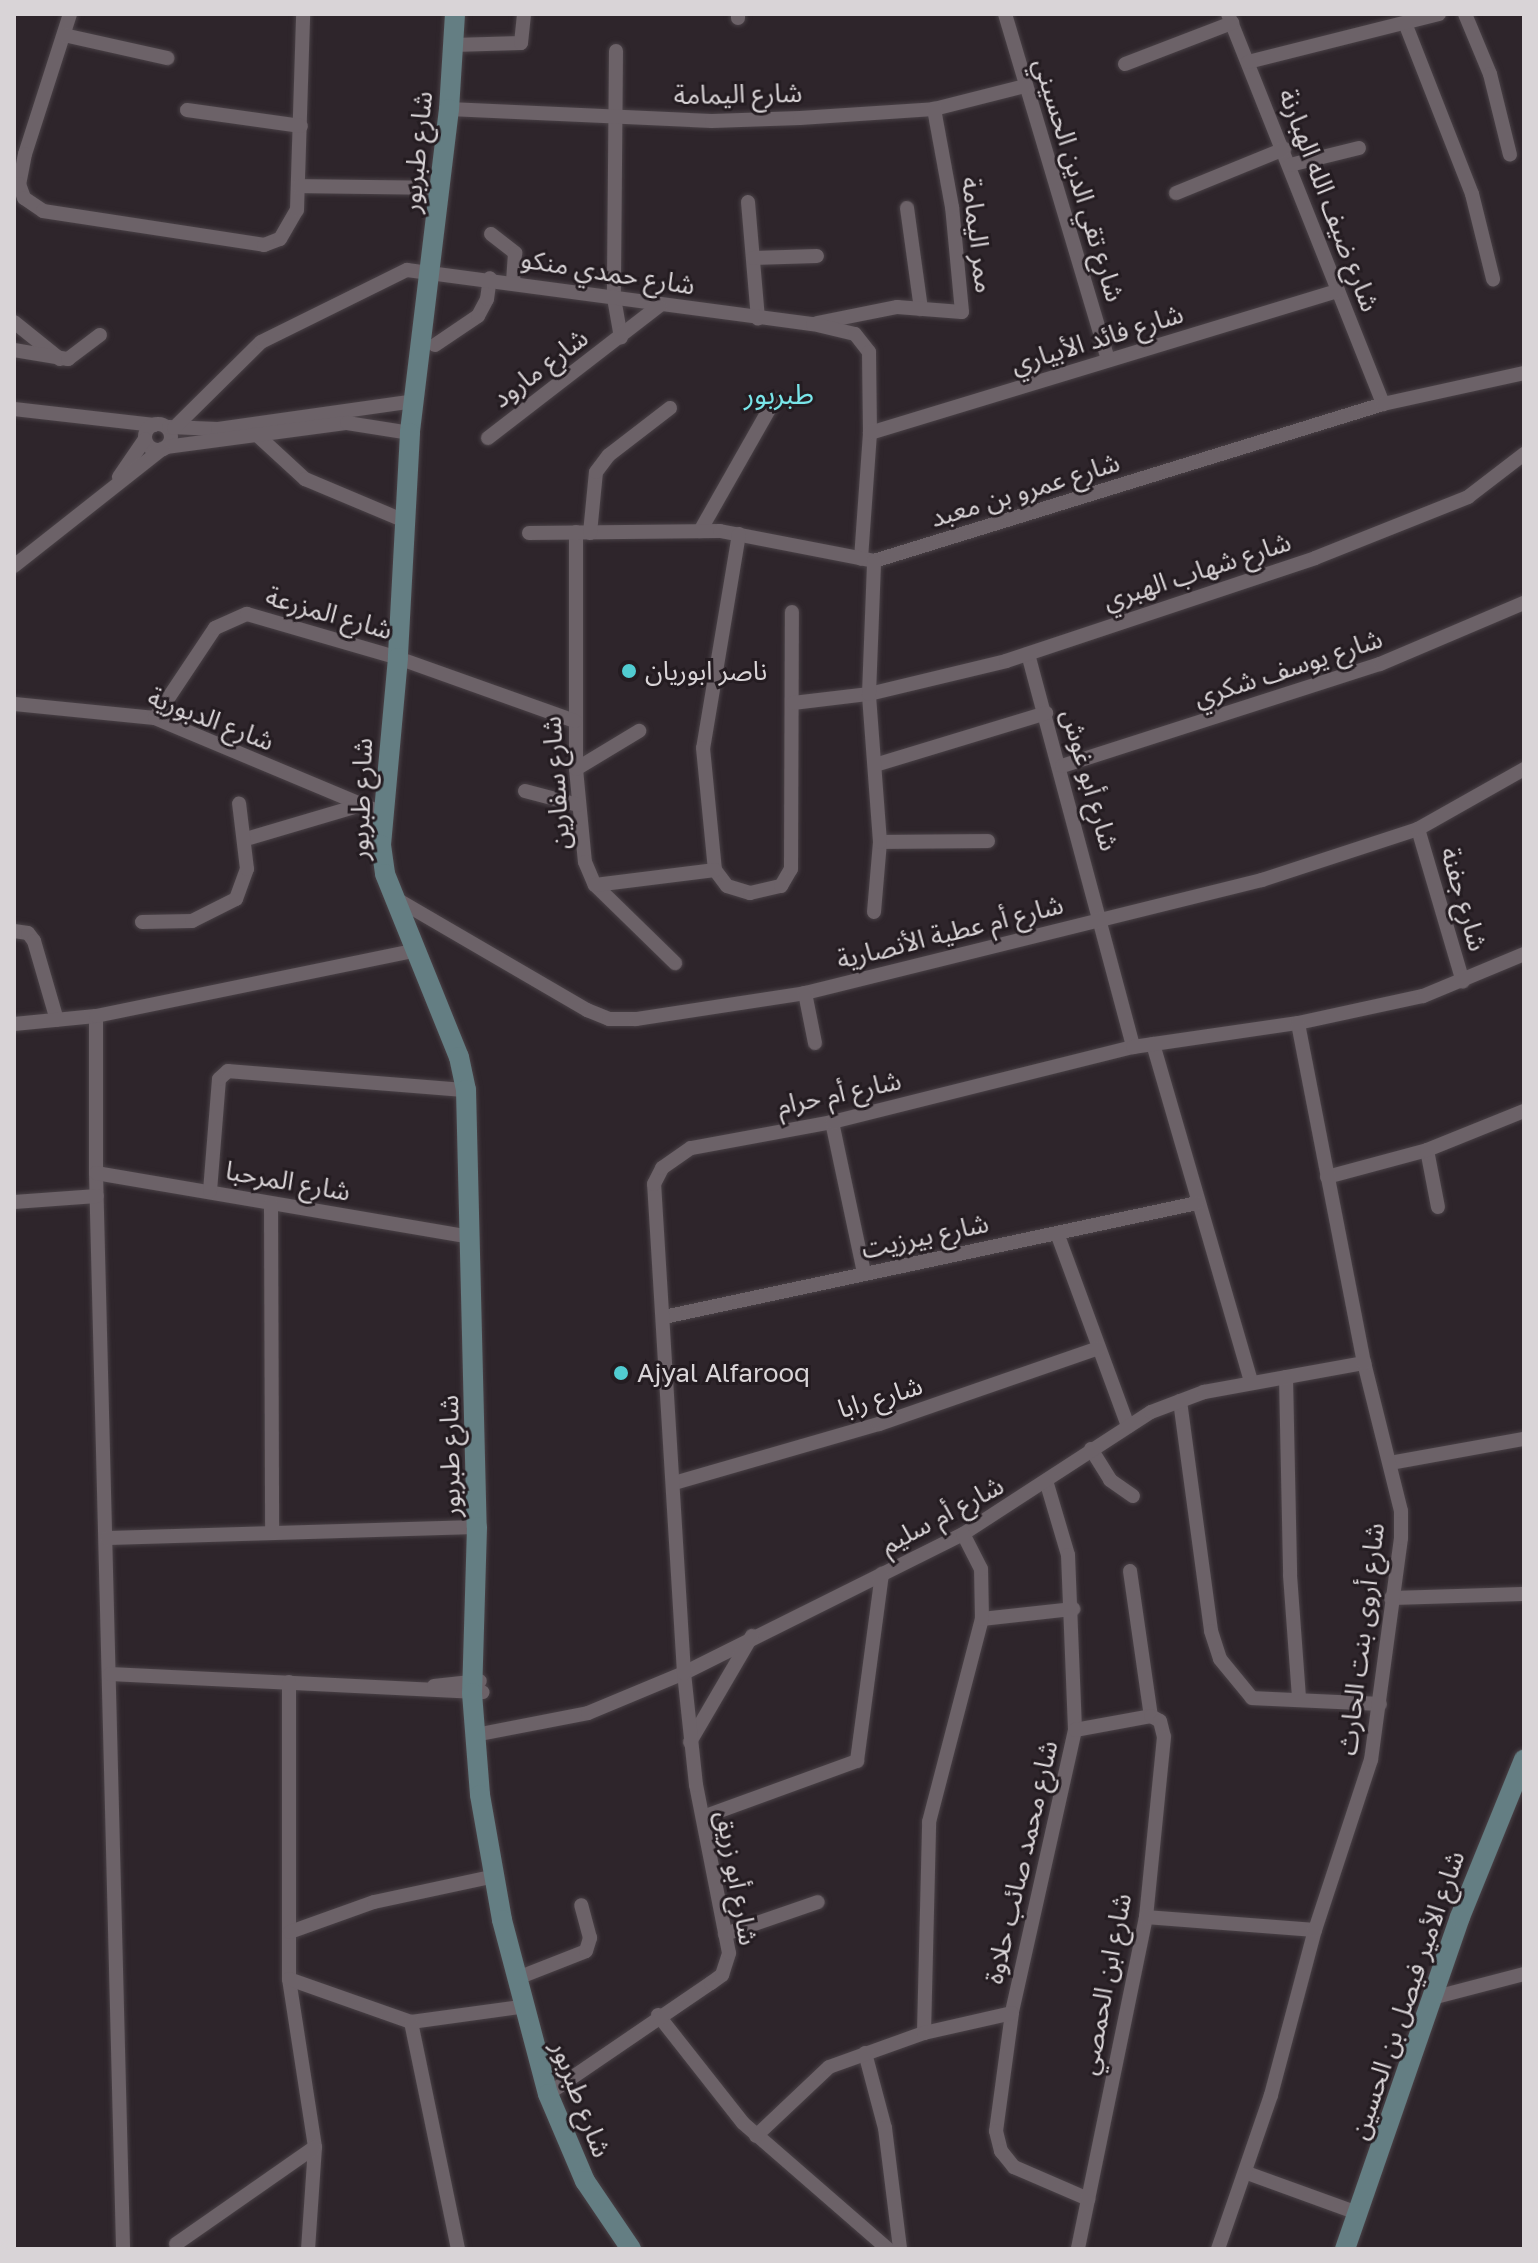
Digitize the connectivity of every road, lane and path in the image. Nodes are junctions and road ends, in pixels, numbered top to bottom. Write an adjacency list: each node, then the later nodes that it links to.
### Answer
1 (70, 14): 10 (street)
2 (303, 14): 21 (street)
3 (455, 14): 11 (street, شارع طبربور)
4 (524, 14): 11 (street)
5 (1005, 14): 16 (street, شارع تقي الدين الحسيني)
6 (1439, 14): 9 (street)
7 (1465, 14): 24 (street)
8 (1230, 19): 14 (street, شارع ضيف الله الهبارنة); 15 (street)
9 (1405, 23): 14 (street); 36 (street)
10 (64, 35): 13 (street); 26 (street)
11 (453, 45): 17 (street, شارع طبربور)
12 (616, 51): 20 (street, شارع مارود)
13 (167, 58)
14 (1248, 62): 23 (street, شارع ضيف الله الهبارنة)
15 (1125, 64)
16 (1025, 86): 18 (street, شارع اليمامة); 50 (street, شارع تقي الدين الحسيني)
17 (449, 109): 20 (street, شارع اليمامة); 27 (street, شارع طبربور)
18 (934, 109): 20 (street, شارع اليمامة); 41 (street, ممر اليمامة)
19 (187, 110): 21 (street)
20 (617, 118): 39 (street, شارع مارود)
21 (301, 126): 26 (street)
22 (1359, 148): 25 (street)
23 (1284, 149): 25 (street, شارع ضيف الله الهبارنة); 28 (street)
24 (1510, 155)
25 (1290, 165): 38 (street, شارع ضيف الله الهبارنة)
26 (299, 186): 27 (street)
27 (440, 188): 34 (street, شارع طبربور)
28 (1176, 193)
29 (748, 202): 33 (street)
30 (907, 208): 41 (street)
31 (491, 234): 37 (street)
32 (817, 256): 33 (street)
33 (753, 258): 42 (street)
34 (430, 269): 35 (street, شارع حمدي منكو); 52 (street, شارع طبربور); 57 (street, شارع حمدي منكو)
35 (490, 278): 37 (street, شارع حمدي منكو); 47 (street)
36 (1493, 279)
37 (513, 282): 39 (street, شارع حمدي منكو)
38 (1338, 291): 50 (street, شارع فائد الأبياري); 54 (street, شارع ضيف الله الهبارنة)
39 (614, 298): 40 (street, شارع حمدي منكو); 46 (street, شارع مارود)
40 (659, 306): 42 (street, شارع حمدي منكو); 46 (street, شارع مارود)
41 (921, 309): 44 (street, ممر اليمامة)
42 (758, 319): 44 (street, شارع حمدي منكو)
43 (14, 322): 49 (street)
44 (813, 324): 59 (street, شارع حمدي منكو)
45 (100, 335): 49 (street)
46 (621, 337): 61 (street, شارع مارود)
47 (435, 345)
48 (14, 350): 49 (street)
49 (61, 359)
50 (1108, 360): 59 (street, شارع فائد الأبياري)
51 (1524, 373): 54 (street, شارع عمرو بن معبد)
52 (414, 401): 57 (street); 58 (street, شارع طبربور)
53 (774, 401): 66 (street)
54 (1383, 404): 70 (street, شارع عمرو بن معبد)
55 (670, 408): 67 (street, شارع سفارين)
56 (14, 409): 57 (street)
57 (157, 431): 62 (street); 62 (street); 64 (street, شارع حمدي منكو)
58 (410, 433): 60 (street); 65 (street, شارع طبربور)
59 (870, 433): 70 (street, شارع حمدي منكو)
60 (256, 434): 62 (street); 65 (street)
61 (488, 438)
62 (164, 448): 64 (street)
63 (1524, 454): 74 (street, شارع شهاب الهبري)
64 (114, 484): 71 (street)
65 (405, 521): 75 (street, شارع طبربور)
66 (700, 531): 67 (street, شارع عمرو بن معبد); 69 (street, شارع عمرو بن معبد)
67 (583, 532): 68 (street, شارع عمرو بن معبد); 81 (street, شارع سفارين)
68 (529, 533)
69 (739, 534): 70 (street, شارع عمرو بن معبد); 96 (street)
70 (868, 560): 76 (street, شارع حمدي منكو)
71 (14, 566)
72 (1524, 603): 84 (street, شارع يوسف شكري)
73 (792, 612): 77 (street)
74 (1028, 654): 76 (street, شارع شهاب الهبري); 79 (street, شارع أبو غوش)
75 (398, 658): 80 (street, شارع المزرعة); 81 (street, شارع المزرعة); 91 (street, شارع طبربور)
76 (869, 694): 77 (street); 83 (street, شارع حمدي منكو)
77 (793, 703): 96 (street)
78 (14, 704): 80 (street, شارع الدبورية)
79 (1046, 713): 83 (street); 84 (street, شارع أبو غوش)
80 (155, 718): 89 (street, شارع الدبورية)
81 (575, 721): 85 (street, شارع سفارين)
82 (639, 731): 85 (street)
83 (875, 765): 95 (street, شارع حمدي منكو)
84 (1062, 766): 100 (street, شارع أبو غوش)
85 (576, 769): 90 (street, شارع سفارين)
86 (1524, 769): 92 (street, شارع أم عطية الأنصارية)
87 (525, 791): 90 (street)
88 (239, 803): 93 (street)
89 (361, 805): 91 (street, شارع الدبورية); 93 (street)
90 (578, 805): 97 (street, شارع سفارين)
91 (382, 813): 98 (street, شارع طبربور)
92 (1418, 829): 100 (street, شارع أم عطية الأنصارية); 106 (street, شارع جفنة)
93 (246, 839): 101 (street)
94 (988, 841): 95 (street)
95 (880, 842): 99 (street, شارع حمدي منكو)
96 (715, 870): 97 (street)
97 (595, 885): 105 (street)
98 (393, 897): 103 (street, شارع طبربور); 107 (street, شارع أم عطية الأنصارية)
99 (874, 912)
100 (1103, 919): 107 (street, شارع أم عطية الأنصارية); 114 (street, شارع أبو غوش)
101 (142, 922)
102 (14, 931): 109 (street)
103 (413, 951): 108 (street); 115 (street, شارع طبربور)
104 (1524, 954): 106 (street, شارع أم حرام)
105 (675, 963)
106 (1463, 982): 110 (street, شارع أم حرام)
107 (805, 993): 112 (street)
108 (96, 1016): 109 (street); 119 (street)
109 (57, 1020): 111 (street)
110 (1298, 1023): 113 (street, شارع أم حرام); 120 (street, شارع أروى بنت الحارث)
111 (14, 1024)
112 (815, 1043)
113 (1153, 1044): 114 (street, شارع أم حرام); 124 (street)
114 (1133, 1047): 117 (street, شارع أم حرام)
115 (466, 1090): 121 (street); 128 (street, شارع طبربور)
116 (1524, 1111): 118 (street)
117 (832, 1122): 129 (street); 130 (street, شارع أم حرام)
118 (1427, 1150): 120 (street); 126 (street)
119 (96, 1173): 121 (street, شارع المرحبا); 122 (street)
120 (1327, 1177): 132 (street, شارع أروى بنت الحارث)
121 (210, 1191): 125 (street, شارع المرحبا)
122 (97, 1196): 123 (street); 146 (street)
123 (14, 1202)
124 (1197, 1203): 127 (street, شارع بيرزيت); 134 (street)
125 (271, 1204): 128 (street, شارع المرحبا); 144 (street)
126 (1438, 1207)
127 (1057, 1233): 129 (street, شارع بيرزيت); 131 (street)
128 (472, 1237): 143 (street, شارع طبربور)
129 (864, 1273): 130 (street, شارع بيرزيت)
130 (664, 1317): 140 (street, شارع أم حرام)
131 (1098, 1348): 136 (street); 140 (street, شارع رابا)
132 (1364, 1363): 133 (street, شارع أم سليم); 139 (street, شارع أروى بنت الحارث)
133 (1286, 1377): 134 (street, شارع أم سليم); 158 (street)
134 (1251, 1382): 135 (street, شارع أم سليم)
135 (1180, 1401): 136 (street, شارع أم سليم); 158 (street)
136 (1128, 1426): 138 (street, شارع أم سليم)
137 (1524, 1439): 139 (street)
138 (1091, 1449): 141 (street, شارع أم سليم); 142 (street)
139 (1390, 1463): 150 (street, شارع أروى بنت الحارث)
140 (674, 1483): 154 (street, شارع أم حرام)
141 (1047, 1484): 145 (street, شارع أم سليم); 151 (street, شارع محمد صائب حلاوة)
142 (1133, 1496)
143 (477, 1527): 144 (street); 157 (street, شارع طبربور)
144 (272, 1533): 146 (street)
145 (963, 1534): 148 (street, شارع أم سليم); 152 (street)
146 (107, 1538): 155 (street)
147 (1130, 1571): 160 (street)
148 (882, 1574): 153 (street, شارع أم سليم); 165 (street)
149 (1524, 1594): 150 (street)
150 (1391, 1598): 159 (street, شارع أروى بنت الحارث)
151 (1073, 1609): 152 (street); 161 (street, شارع محمد صائب حلاوة)
152 (982, 1619): 181 (street)
153 (752, 1636): 154 (street, شارع أم سليم); 163 (street)
154 (684, 1673): 162 (street, شارع أم سليم); 163 (street, شارع أبو زريق)
155 (110, 1674): 156 (street); 190 (street)
156 (289, 1682): 157 (street); 171 (street)
157 (477, 1687): 162 (street, شارع طبربور)
158 (1299, 1699): 159 (street)
159 (1380, 1704): 170 (street, شارع أروى بنت الحارث)
160 (1151, 1716): 161 (street); 169 (street, شارع ابن الحمصي)
161 (1075, 1730): 178 (street, شارع محمد صائب حلاوة)
162 (481, 1738): 166 (street, شارع طبربور)
163 (690, 1742): 165 (street, شارع أبو زريق)
164 (1524, 1759): 176 (street, شارع الأمير فيصل بن الحسين)
165 (703, 1817): 172 (street, شارع أبو زريق)
166 (494, 1869): 171 (street); 175 (street, شارع طبربور)
167 (818, 1902): 172 (street)
168 (581, 1905): 175 (street)
169 (1146, 1917): 170 (street); 187 (street, شارع ابن الحمصي)
170 (1315, 1930): 186 (street, شارع أروى بنت الحارث)
171 (290, 1932): 174 (street)
172 (725, 1934): 179 (street, شارع أبو زريق)
173 (1524, 1974): 176 (street)
174 (289, 1979): 180 (street); 185 (street)
175 (515, 1979): 177 (street, شارع طبربور)
176 (1432, 1998): 188 (street, شارع الأمير فيصل بن الحسين)
177 (521, 2007): 180 (street); 183 (street, شارع طبربور)
178 (1012, 2013): 181 (street); 187 (street, شارع محمد صائب حلاوة)
179 (658, 2015): 183 (street, شارع أبو زريق); 184 (street)
180 (411, 2022): 192 (street)
181 (924, 2033): 182 (street)
182 (865, 2053): 184 (street); 195 (street)
183 (548, 2094): 193 (street, شارع طبربور)
184 (756, 2136): 194 (street)
185 (315, 2147): 189 (street); 191 (street)
186 (1247, 2173): 188 (street); 197 (street, شارع أروى بنت الحارث)
187 (1088, 2199): 196 (street, شارع ابن الحمصي)
188 (1360, 2214): 198 (street, شارع الأمير فيصل بن الحسين)
189 (176, 2244)
190 (123, 2248)
191 (308, 2249)
192 (458, 2249)
193 (631, 2249)
194 (888, 2249)
195 (900, 2249)
196 (1078, 2249)
197 (1218, 2249)
198 (1345, 2249)

